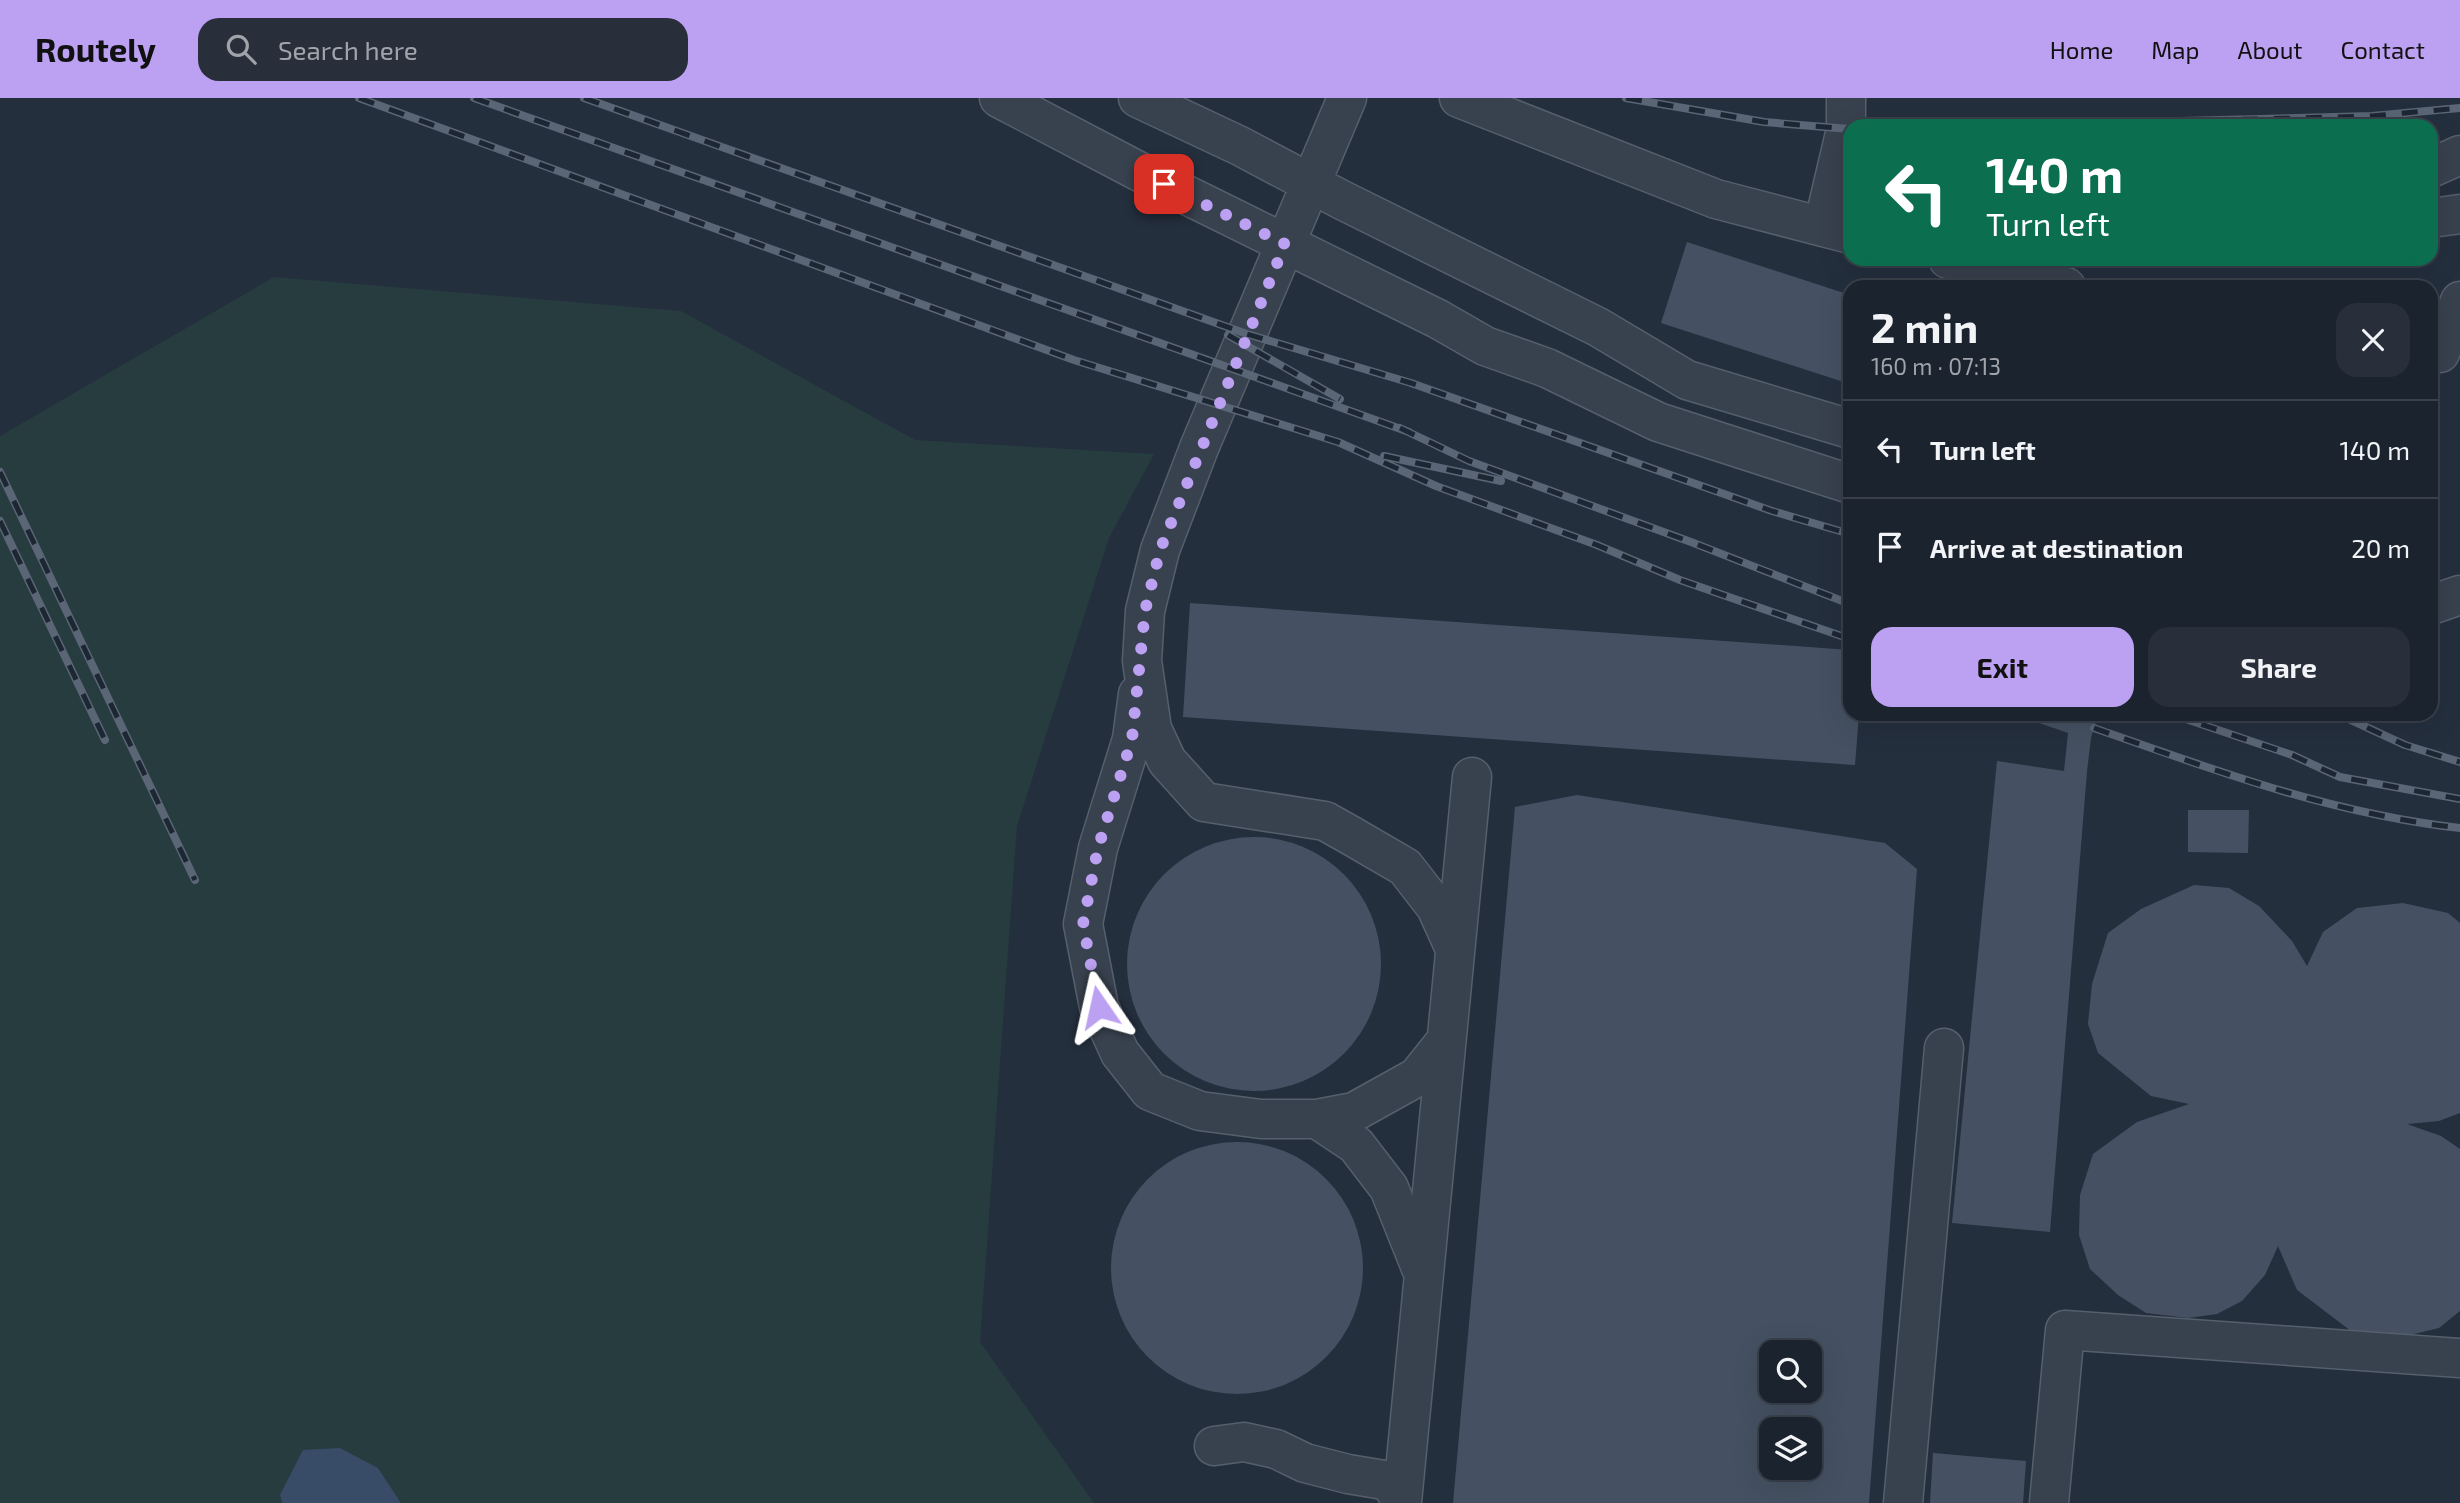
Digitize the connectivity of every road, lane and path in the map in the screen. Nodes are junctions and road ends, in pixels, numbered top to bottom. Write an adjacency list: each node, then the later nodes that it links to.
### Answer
1 (999, 98): 14 (lane)
2 (1138, 98): 10 (lane)
3 (1347, 98): 10 (lane)
4 (1459, 98): 13 (lane)
5 (1846, 98): 6 (lane)
6 (1846, 119)
7 (2460, 155): 9 (lane)
8 (1843, 160): 13 (lane)
9 (2438, 165)
10 (1311, 183): 14 (lane); 19 (lane)
11 (2460, 214): 12 (lane)
12 (2438, 217)
13 (1836, 231)
14 (1285, 244): 20 (lane); 23 (lane)
15 (1978, 266): 16 (lane)
16 (2036, 280)
17 (2460, 301): 18 (lane)
18 (2444, 353)
19 (1843, 427)
20 (1843, 482)
21 (2460, 595): 22 (lane)
22 (2438, 603)
23 (1142, 661): 25 (lane); 28 (lane)
24 (1472, 777): 25 (lane)
25 (1455, 949): 26 (lane)
26 (1445, 1042): 28 (lane); 29 (lane)
27 (1944, 1048): 33 (lane)
28 (1317, 1119): 29 (lane)
29 (1423, 1272): 32 (lane)
30 (2460, 1358): 34 (lane)
31 (1214, 1446): 32 (lane)
32 (1402, 1502)
33 (1903, 1503)
34 (2049, 1503)

